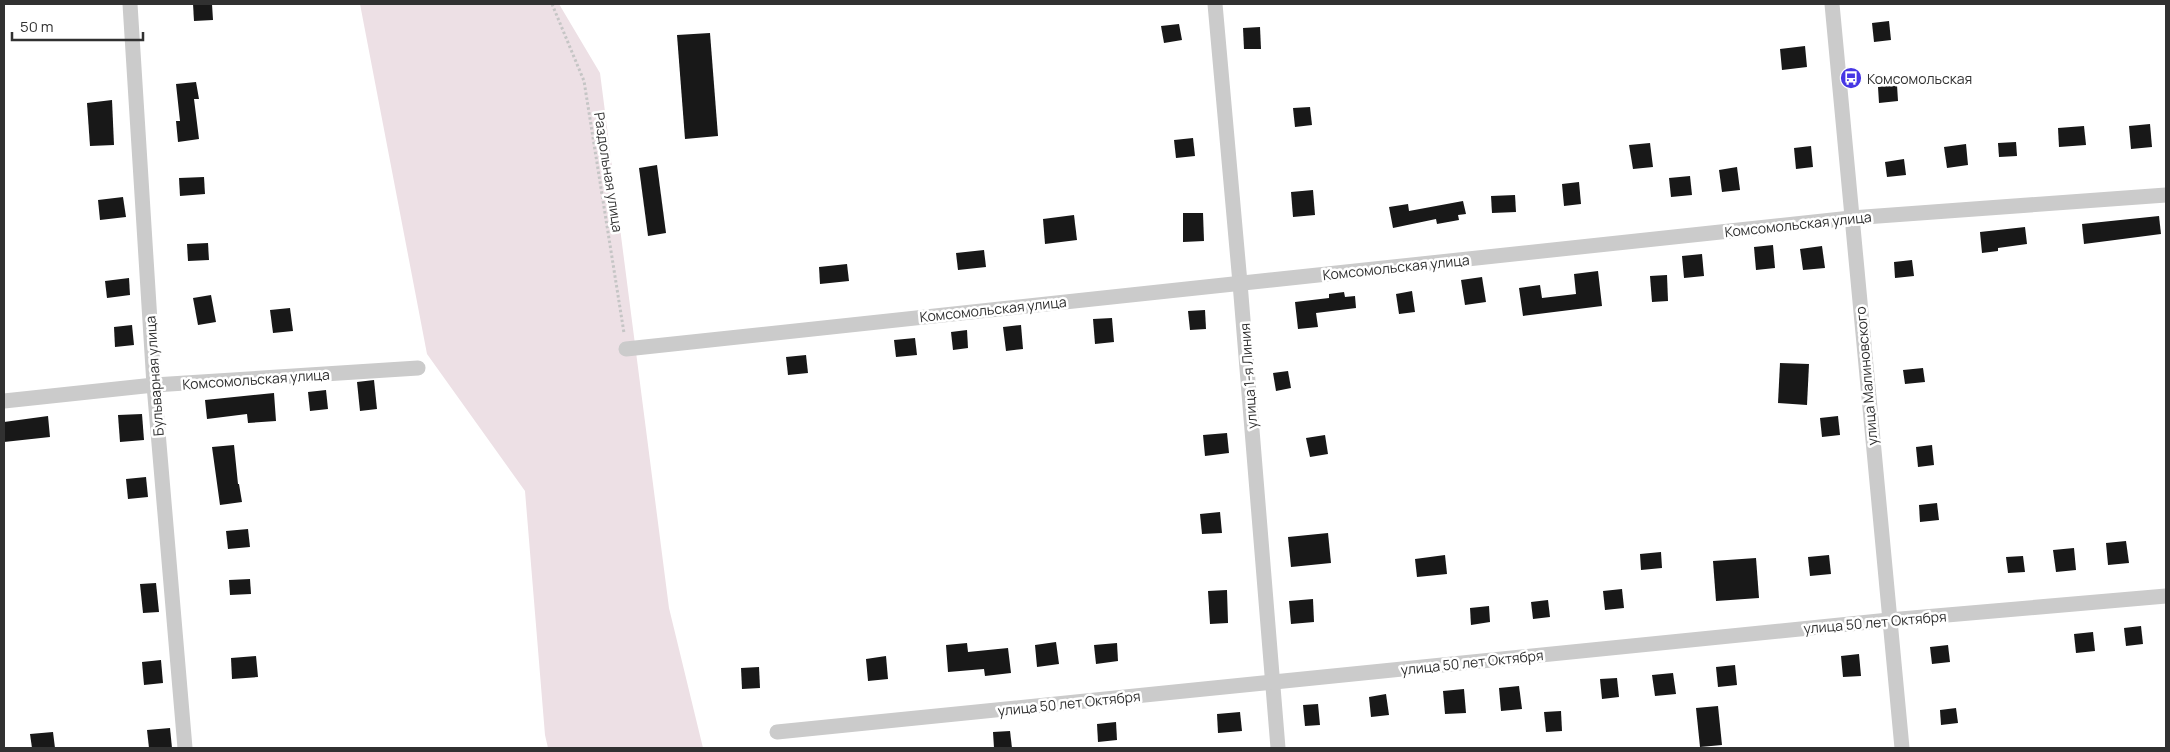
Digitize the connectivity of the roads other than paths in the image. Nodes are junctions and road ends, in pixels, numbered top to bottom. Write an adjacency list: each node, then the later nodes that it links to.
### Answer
1 (130, 4): 9 (street, Бульварная улица)
2 (1215, 4): 6 (street, улица 1-я Линия)
3 (1832, 4): 5 (street, улица Малиновского)
4 (2166, 194): 5 (street, Комсомольская улица)
5 (1851, 218): 6 (street, Комсомольская улица); 12 (street, улица Малиновского)
6 (1240, 283): 7 (street, Комсомольская улица); 13 (street, улица 1-я Линия)
7 (626, 349)
8 (418, 368): 9 (street, Комсомольская улица)
9 (154, 385): 10 (street, Комсомольская улица); 15 (street, Бульварная улица)
10 (4, 401)
11 (2166, 596): 12 (street, улица 50 лет Октября)
12 (1889, 620): 13 (street, улица 50 лет Октября); 17 (street, улица Малиновского)
13 (1272, 682): 14 (street, улица 50 лет Октября); 16 (street, улица 1-я Линия)
14 (777, 732)
15 (185, 748)
16 (1278, 748)
17 (1902, 748)

